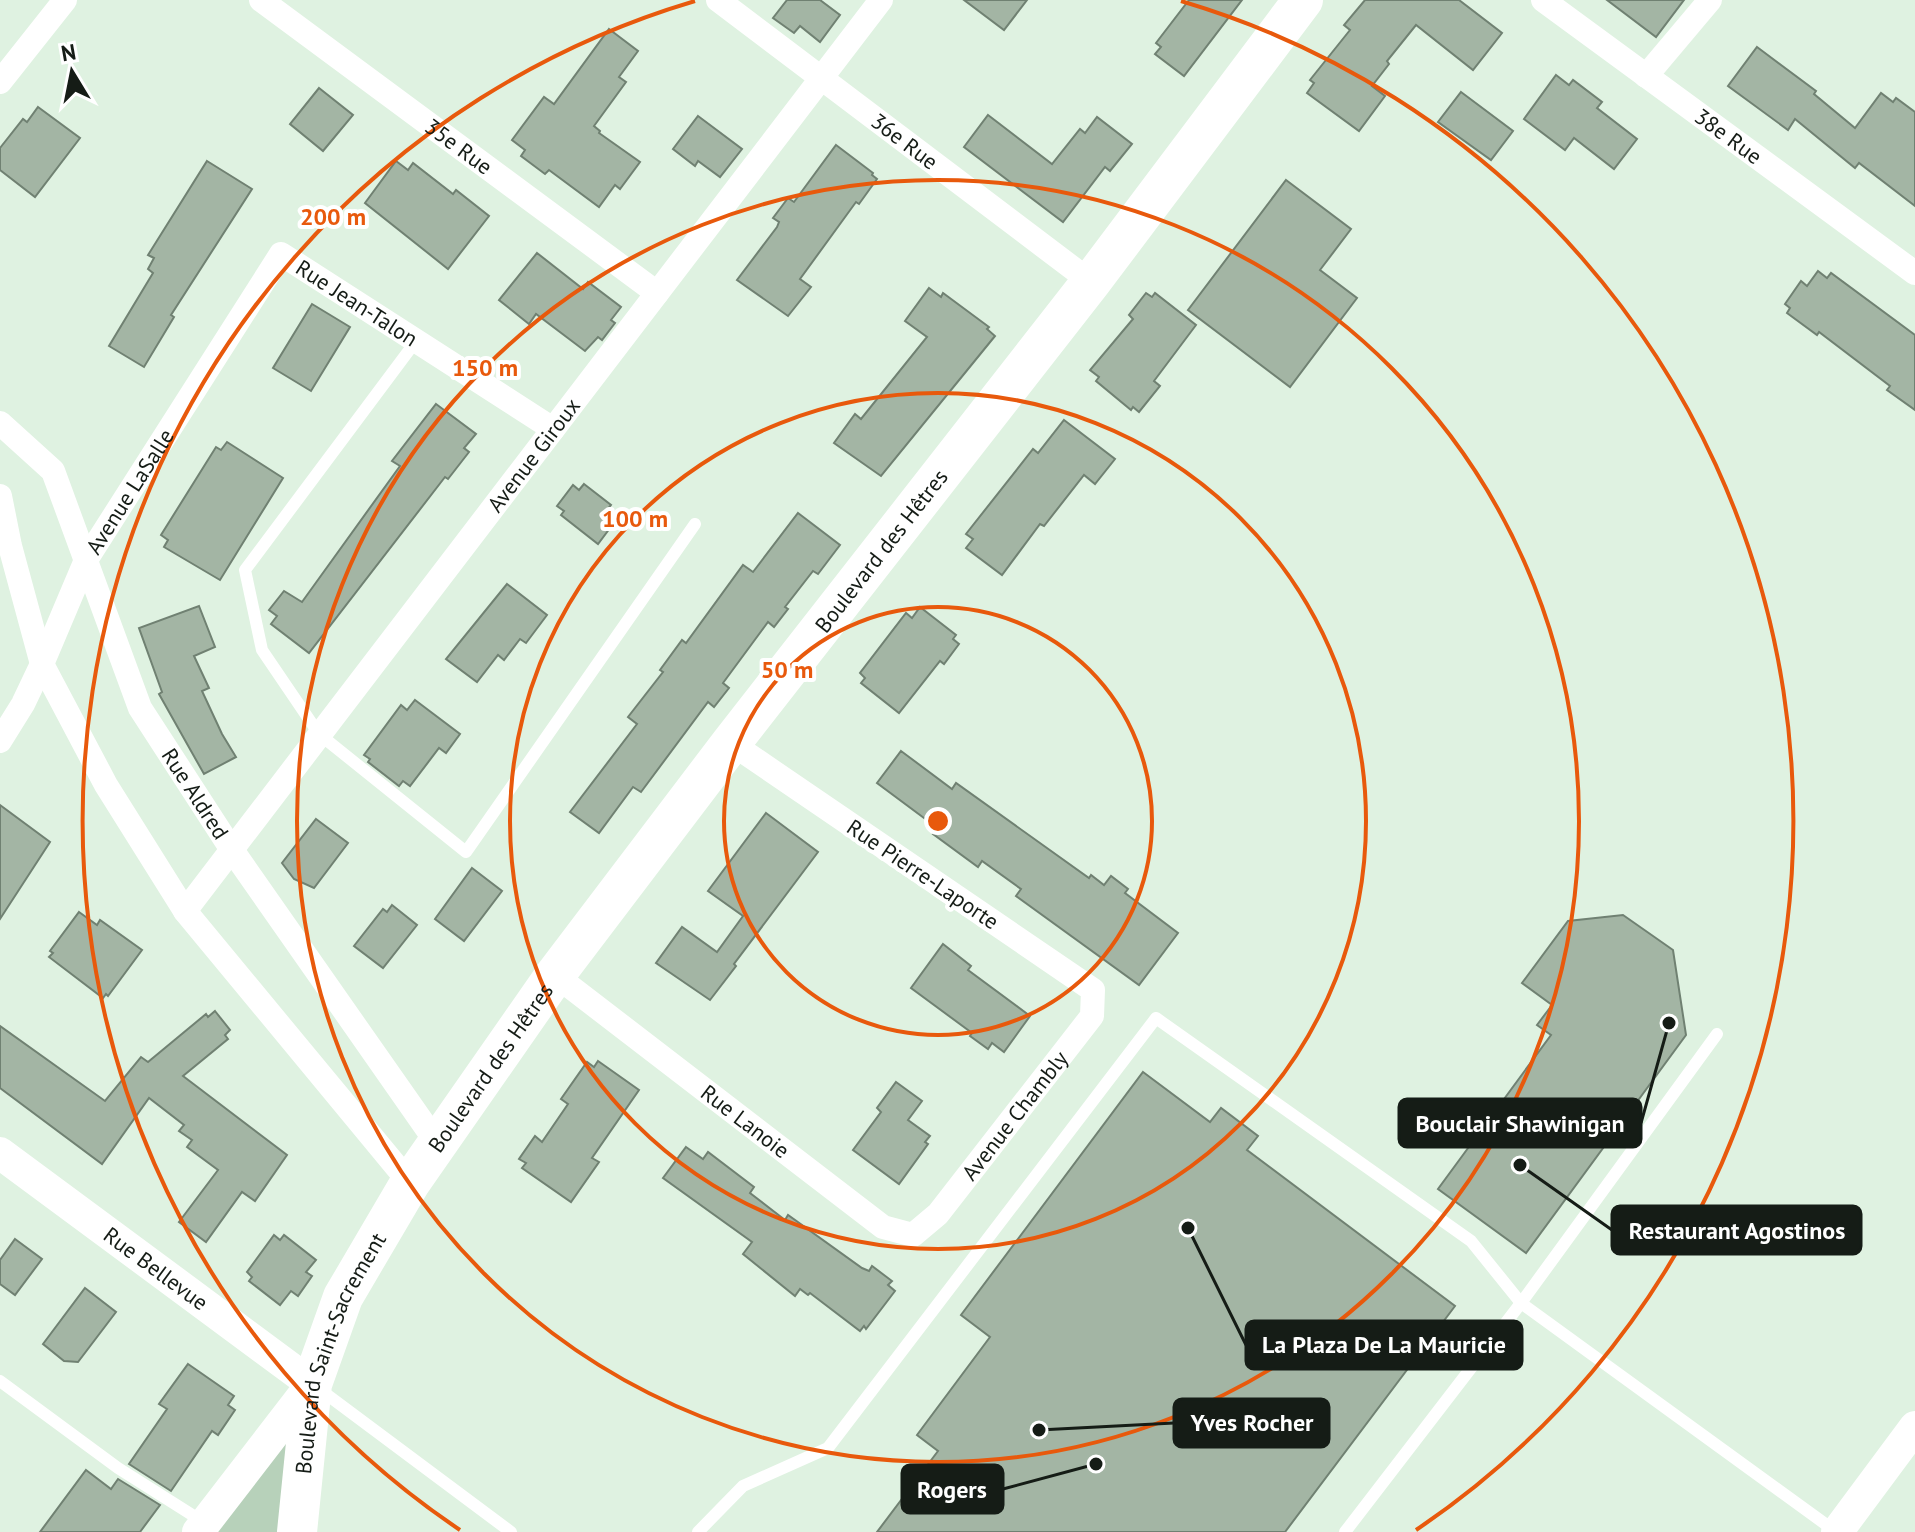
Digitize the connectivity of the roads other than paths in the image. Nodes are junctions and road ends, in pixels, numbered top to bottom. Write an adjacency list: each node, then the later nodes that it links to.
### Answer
1 (65, 0): 10 (street)
2 (261, 0): 14 (street, 35e Rue)
3 (718, 0): 9 (street, 36e Rue)
4 (881, 0): 9 (street, Avenue Giroux)
5 (1303, 0): 13 (main road, Boulevard des Hêtres)
6 (1543, 0): 8 (street, 38e Rue)
7 (1710, 0): 8 (street)
8 (1646, 76): 12 (street, 38e Rue)
9 (821, 78): 13 (street, 36e Rue); 14 (street, Avenue Giroux)
10 (0, 82)
11 (281, 254): 15 (street, Rue Jean-Talon); 20 (street, Avenue LaSalle)
12 (1913, 268)
13 (1091, 282): 24 (main road, Boulevard des Hêtres)
14 (657, 293): 17 (street, Avenue Giroux)
15 (416, 341): 17 (street, Rue Jean-Talon); 22 (lane)
16 (0, 423): 20 (street, Rue Aldred)
17 (553, 429): 22 (street, Avenue Giroux)
18 (0, 496): 21 (street)
19 (695, 524): 22 (lane)
20 (86, 560): 21 (street, Avenue LaSalle); 25 (street, Rue Aldred)
21 (42, 664): 23 (street, Avenue LaSalle); 26 (street)
22 (319, 734): 25 (street, Avenue Giroux)
23 (0, 741)
24 (731, 743): 27 (main road, Boulevard des Hêtres); 28 (street, Rue Pierre-Laporte)
25 (232, 850): 26 (street, Avenue Giroux); 30 (street, Rue Aldred)
26 (185, 911): 32 (street)
27 (555, 975): 30 (main road, Boulevard des Hêtres); 33 (street, Rue Lanoie)
28 (1092, 1016): 33 (street, Avenue Chambly)
29 (1717, 1034): 34 (lane)
30 (437, 1143): 32 (main road, Boulevard des Hêtres)
31 (0, 1153): 36 (street, Rue Bellevue)
32 (410, 1183): 36 (main road, Boulevard Saint-Sacrement)
33 (938, 1214)
34 (1521, 1303): 41 (lane); 42 (lane); 43 (lane)
35 (0, 1381): 38 (lane)
36 (312, 1384): 38 (street); 39 (main road, Boulevard Saint-Sacrement); 40 (lane)
37 (1915, 1427): 43 (street)
38 (201, 1528)
39 (297, 1532)
40 (511, 1532)
41 (698, 1532)
42 (1345, 1532)
43 (1836, 1532)

